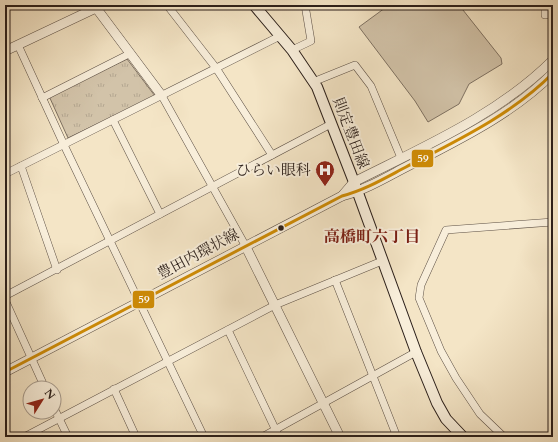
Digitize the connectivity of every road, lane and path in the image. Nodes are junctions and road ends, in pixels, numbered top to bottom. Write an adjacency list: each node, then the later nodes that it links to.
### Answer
1 (167, 5): 13 (street)
2 (254, 5): 7 (main road, 則定豊田線)
3 (305, 5): 9 (street)
4 (545, 5): 6 (street)
5 (97, 6): 8 (street); 11 (street)
6 (553, 14)
7 (280, 36): 9 (main road, 則定豊田線); 13 (street)
8 (18, 45): 10 (street); 17 (street)
9 (292, 50): 15 (main road, 則定豊田線)
10 (5, 51)
11 (129, 54): 16 (street); 17 (street)
12 (553, 60): 22 (street, 豊田内環状線)
13 (216, 68): 16 (street); 21 (street)
14 (553, 73): 26 (street, 豊田内環状線)
15 (313, 82): 19 (main road, 則定豊田線); 22 (street)
16 (162, 96): 18 (street); 25 (street)
17 (42, 98): 20 (street)
18 (113, 120): 20 (street); 27 (street)
19 (331, 124): 21 (street); 26 (main road, 則定豊田線)
20 (64, 145): 23 (street); 29 (street)
21 (272, 155): 25 (street)
22 (401, 158): 26 (street, 豊田内環状線)
23 (21, 166): 24 (street); 32 (street)
24 (5, 174)
25 (212, 187): 27 (street); 30 (street)
26 (356, 187): 30 (street, 豊田内環状線); 31 (main road, 則定豊田線)
27 (160, 214): 29 (street)
28 (553, 222): 60 (street)
29 (110, 241): 32 (street); 36 (street)
30 (245, 245): 36 (street, 豊田内環状線); 37 (street)
31 (382, 261): 33 (street); 39 (main road, 則定豊田線)
32 (57, 270): 34 (street)
33 (335, 280): 37 (street); 43 (street)
34 (5, 296)
35 (5, 300): 40 (street)
36 (139, 301): 40 (street, 豊田内環状線); 41 (street)
37 (275, 305): 38 (street); 46 (street)
38 (228, 330): 41 (street); 50 (street)
39 (416, 352): 43 (street); 51 (main road, 則定豊田線)
40 (31, 358): 42 (street, 豊田内環状線); 44 (street)
41 (167, 361): 45 (street); 55 (street)
42 (5, 372)
43 (374, 376): 46 (street); 59 (street)
44 (41, 380)
45 (114, 389): 47 (street); 54 (street)
46 (323, 403): 50 (street); 58 (street)
47 (62, 416)
48 (55, 420): 52 (street)
49 (60, 420): 53 (street)
50 (275, 430): 56 (street); 57 (street)
51 (459, 436)
52 (24, 437)
53 (68, 437)
54 (136, 437)
55 (204, 437)
56 (262, 437)
57 (279, 437)
58 (340, 437)
59 (397, 437)
60 (504, 437)

